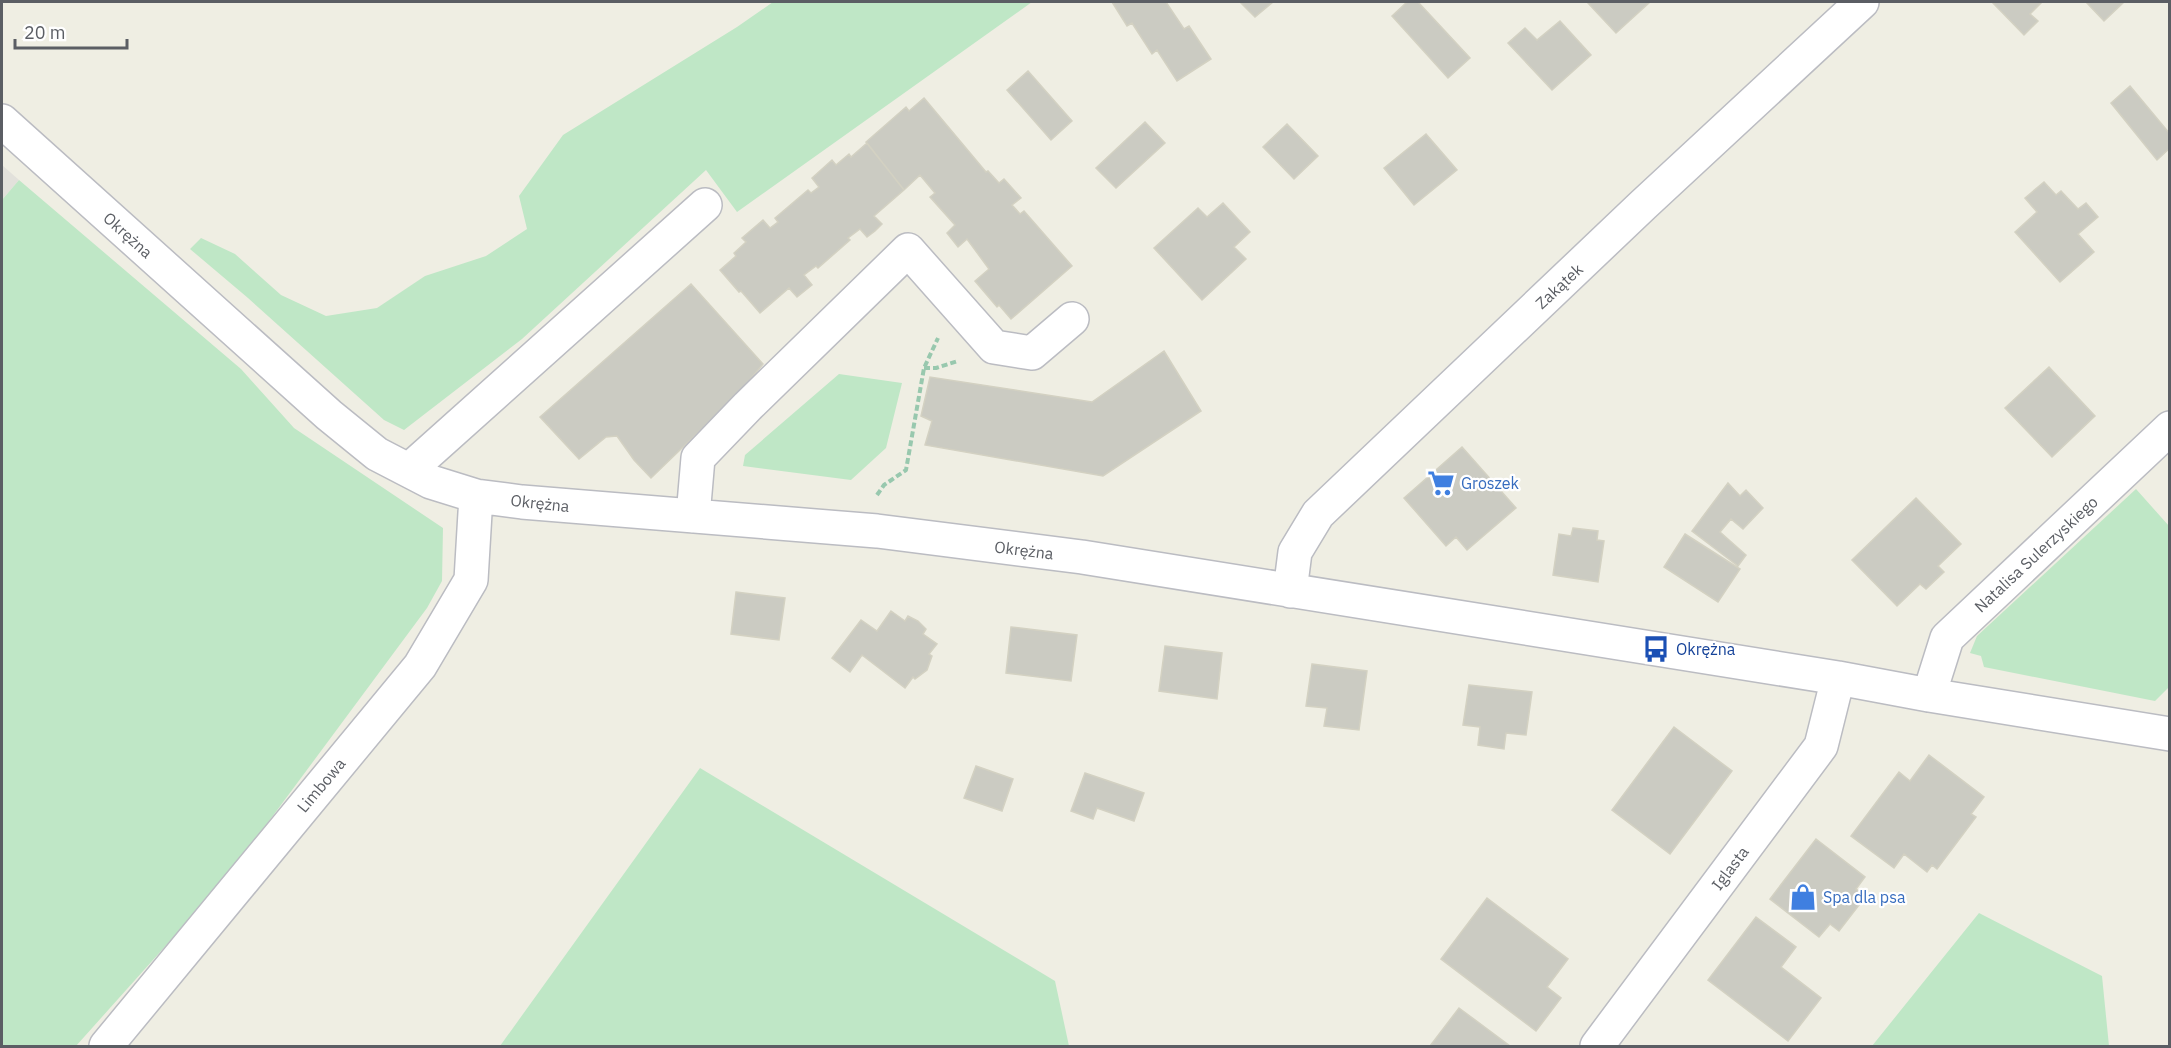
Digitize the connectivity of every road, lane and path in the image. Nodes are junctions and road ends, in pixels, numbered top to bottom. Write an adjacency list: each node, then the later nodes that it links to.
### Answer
1 (1863, 2): 11 (street, Zakątek)
2 (2, 121): 7 (street, Okrężna)
3 (705, 205): 7 (street)
4 (960, 309): 5 (street); 9 (path); 10 (street)
5 (1072, 319)
6 (2169, 428): 13 (street, Natalisa Sulerzyskiego)
7 (409, 470): 8 (street, Okrężna)
8 (476, 496): 10 (street, Okrężna); 15 (street, Limbowa)
9 (873, 500)
10 (693, 516): 11 (street, Okrężna)
11 (1290, 591): 12 (street, Okrężna)
12 (1838, 678): 13 (street, Okrężna); 16 (street, Iglasta)
13 (1929, 695): 14 (street, Okrężna)
14 (2169, 734)
15 (106, 1047)
16 (1597, 1047)

